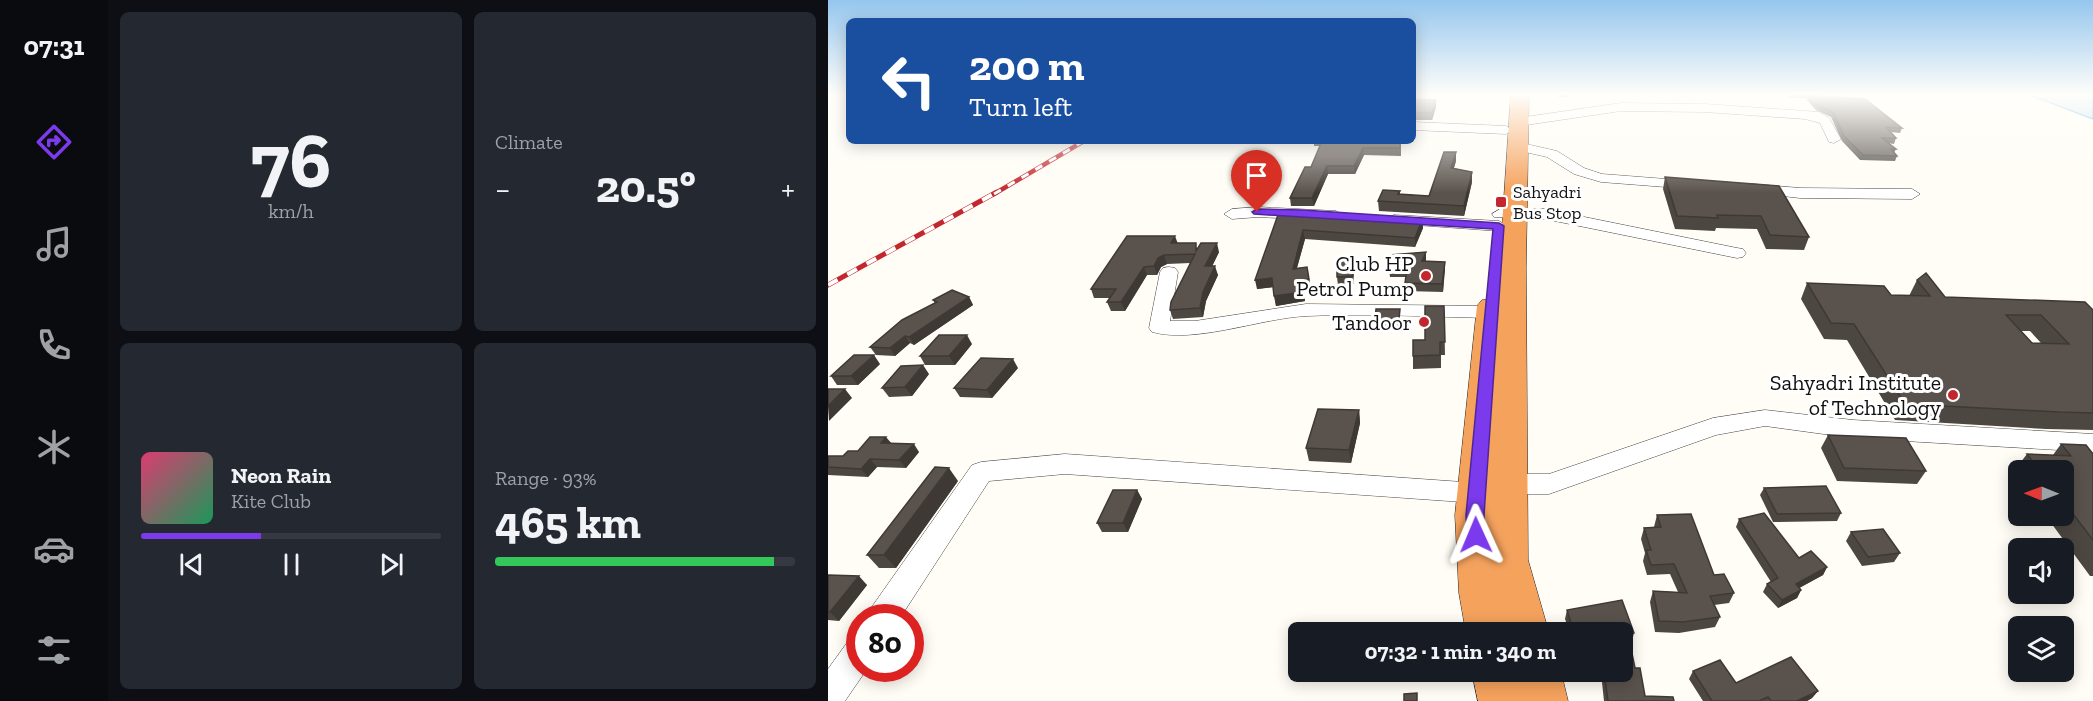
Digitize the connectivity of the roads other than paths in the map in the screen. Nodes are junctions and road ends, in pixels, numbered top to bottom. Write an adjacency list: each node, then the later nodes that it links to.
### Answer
1 (1513, 128): 10 (highway)
2 (1524, 128): 5 (street)
3 (1828, 128): 4 (street)
4 (1834, 139)
5 (1706, 186)
6 (1741, 188): 7 (street)
7 (1912, 194)
8 (1232, 214): 9 (street)
9 (1351, 217)
10 (1504, 218): 11 (street); 12 (street); 14 (highway); 16 (highway)
11 (1373, 219)
12 (1737, 253)
13 (1168, 272): 14 (street)
14 (1492, 312): 17 (highway)
15 (2093, 444): 16 (street)
16 (1509, 484): 20 (highway)
17 (1477, 493): 18 (street); 19 (highway)
18 (891, 604)
19 (1487, 622)
20 (1523, 622)
21 (846, 671): 24 (street)
22 (1499, 682): 25 (highway)
23 (1538, 682): 26 (highway)
24 (828, 697)
25 (1503, 701)
26 (1543, 701)

